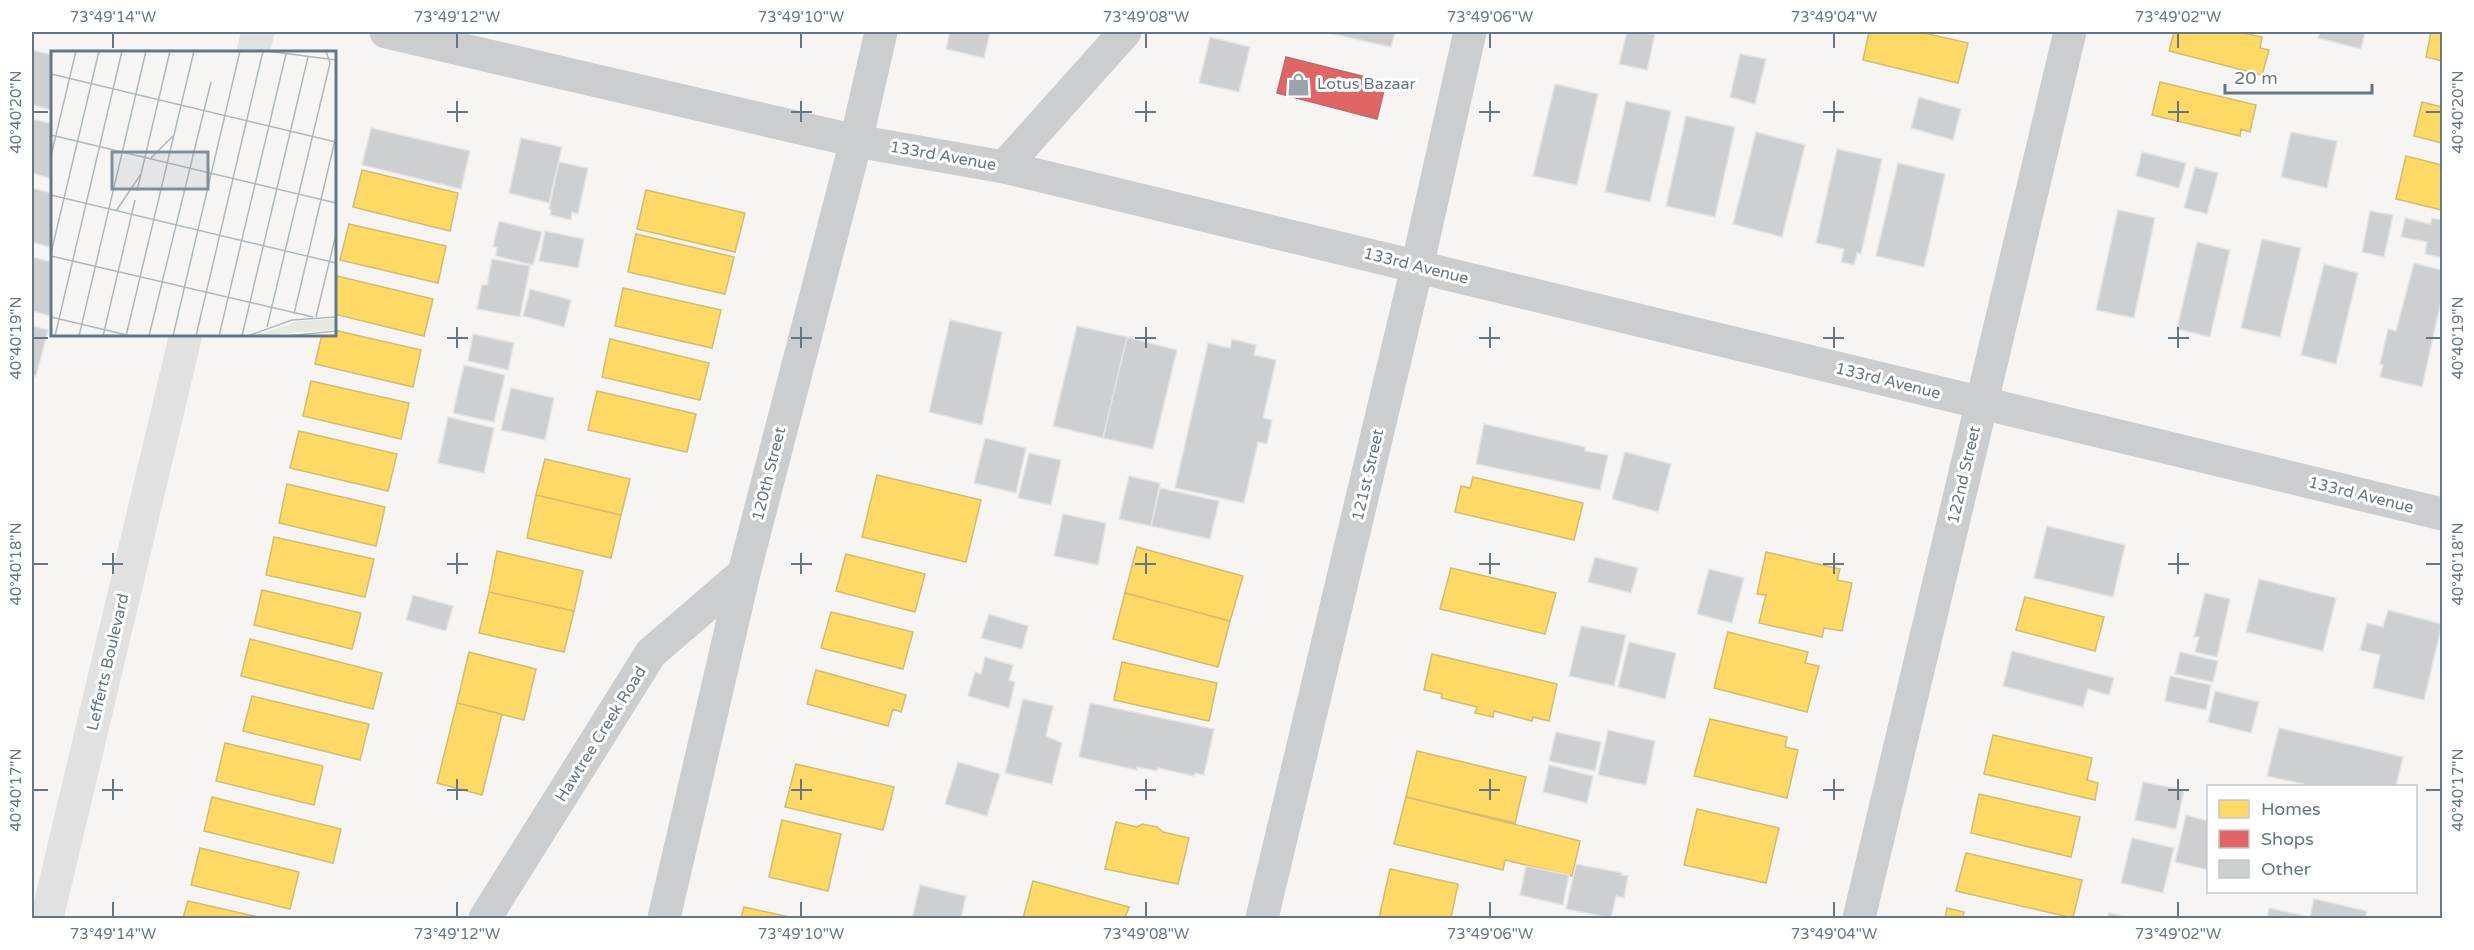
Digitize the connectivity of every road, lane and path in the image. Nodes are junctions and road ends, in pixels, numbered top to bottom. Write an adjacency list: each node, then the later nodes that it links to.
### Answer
1 (258, 32): 7 (main road)
2 (386, 32): 8 (street, 133rd Avenue)
3 (881, 32): 8 (street, 120th Street)
4 (1125, 32): 9 (street)
5 (1470, 32): 10 (street, 121st Street)
6 (2070, 32): 12 (street, 122nd Street)
7 (254, 51)
8 (855, 141): 9 (street, 133rd Avenue); 14 (street, 120th Street)
9 (1004, 167): 10 (street, 133rd Avenue)
10 (1417, 267): 12 (street, 133rd Avenue); 18 (street, 121st Street)
11 (186, 336): 15 (main road, Lefferts Boulevard)
12 (1981, 403): 13 (street, 133rd Avenue); 19 (street, 122nd Street)
13 (2442, 514)
14 (744, 573): 16 (street, Hawtree Creek Road); 17 (street, 120th Street)
15 (47, 918)
16 (485, 918)
17 (664, 918)
18 (1262, 918)
19 (1859, 918)

